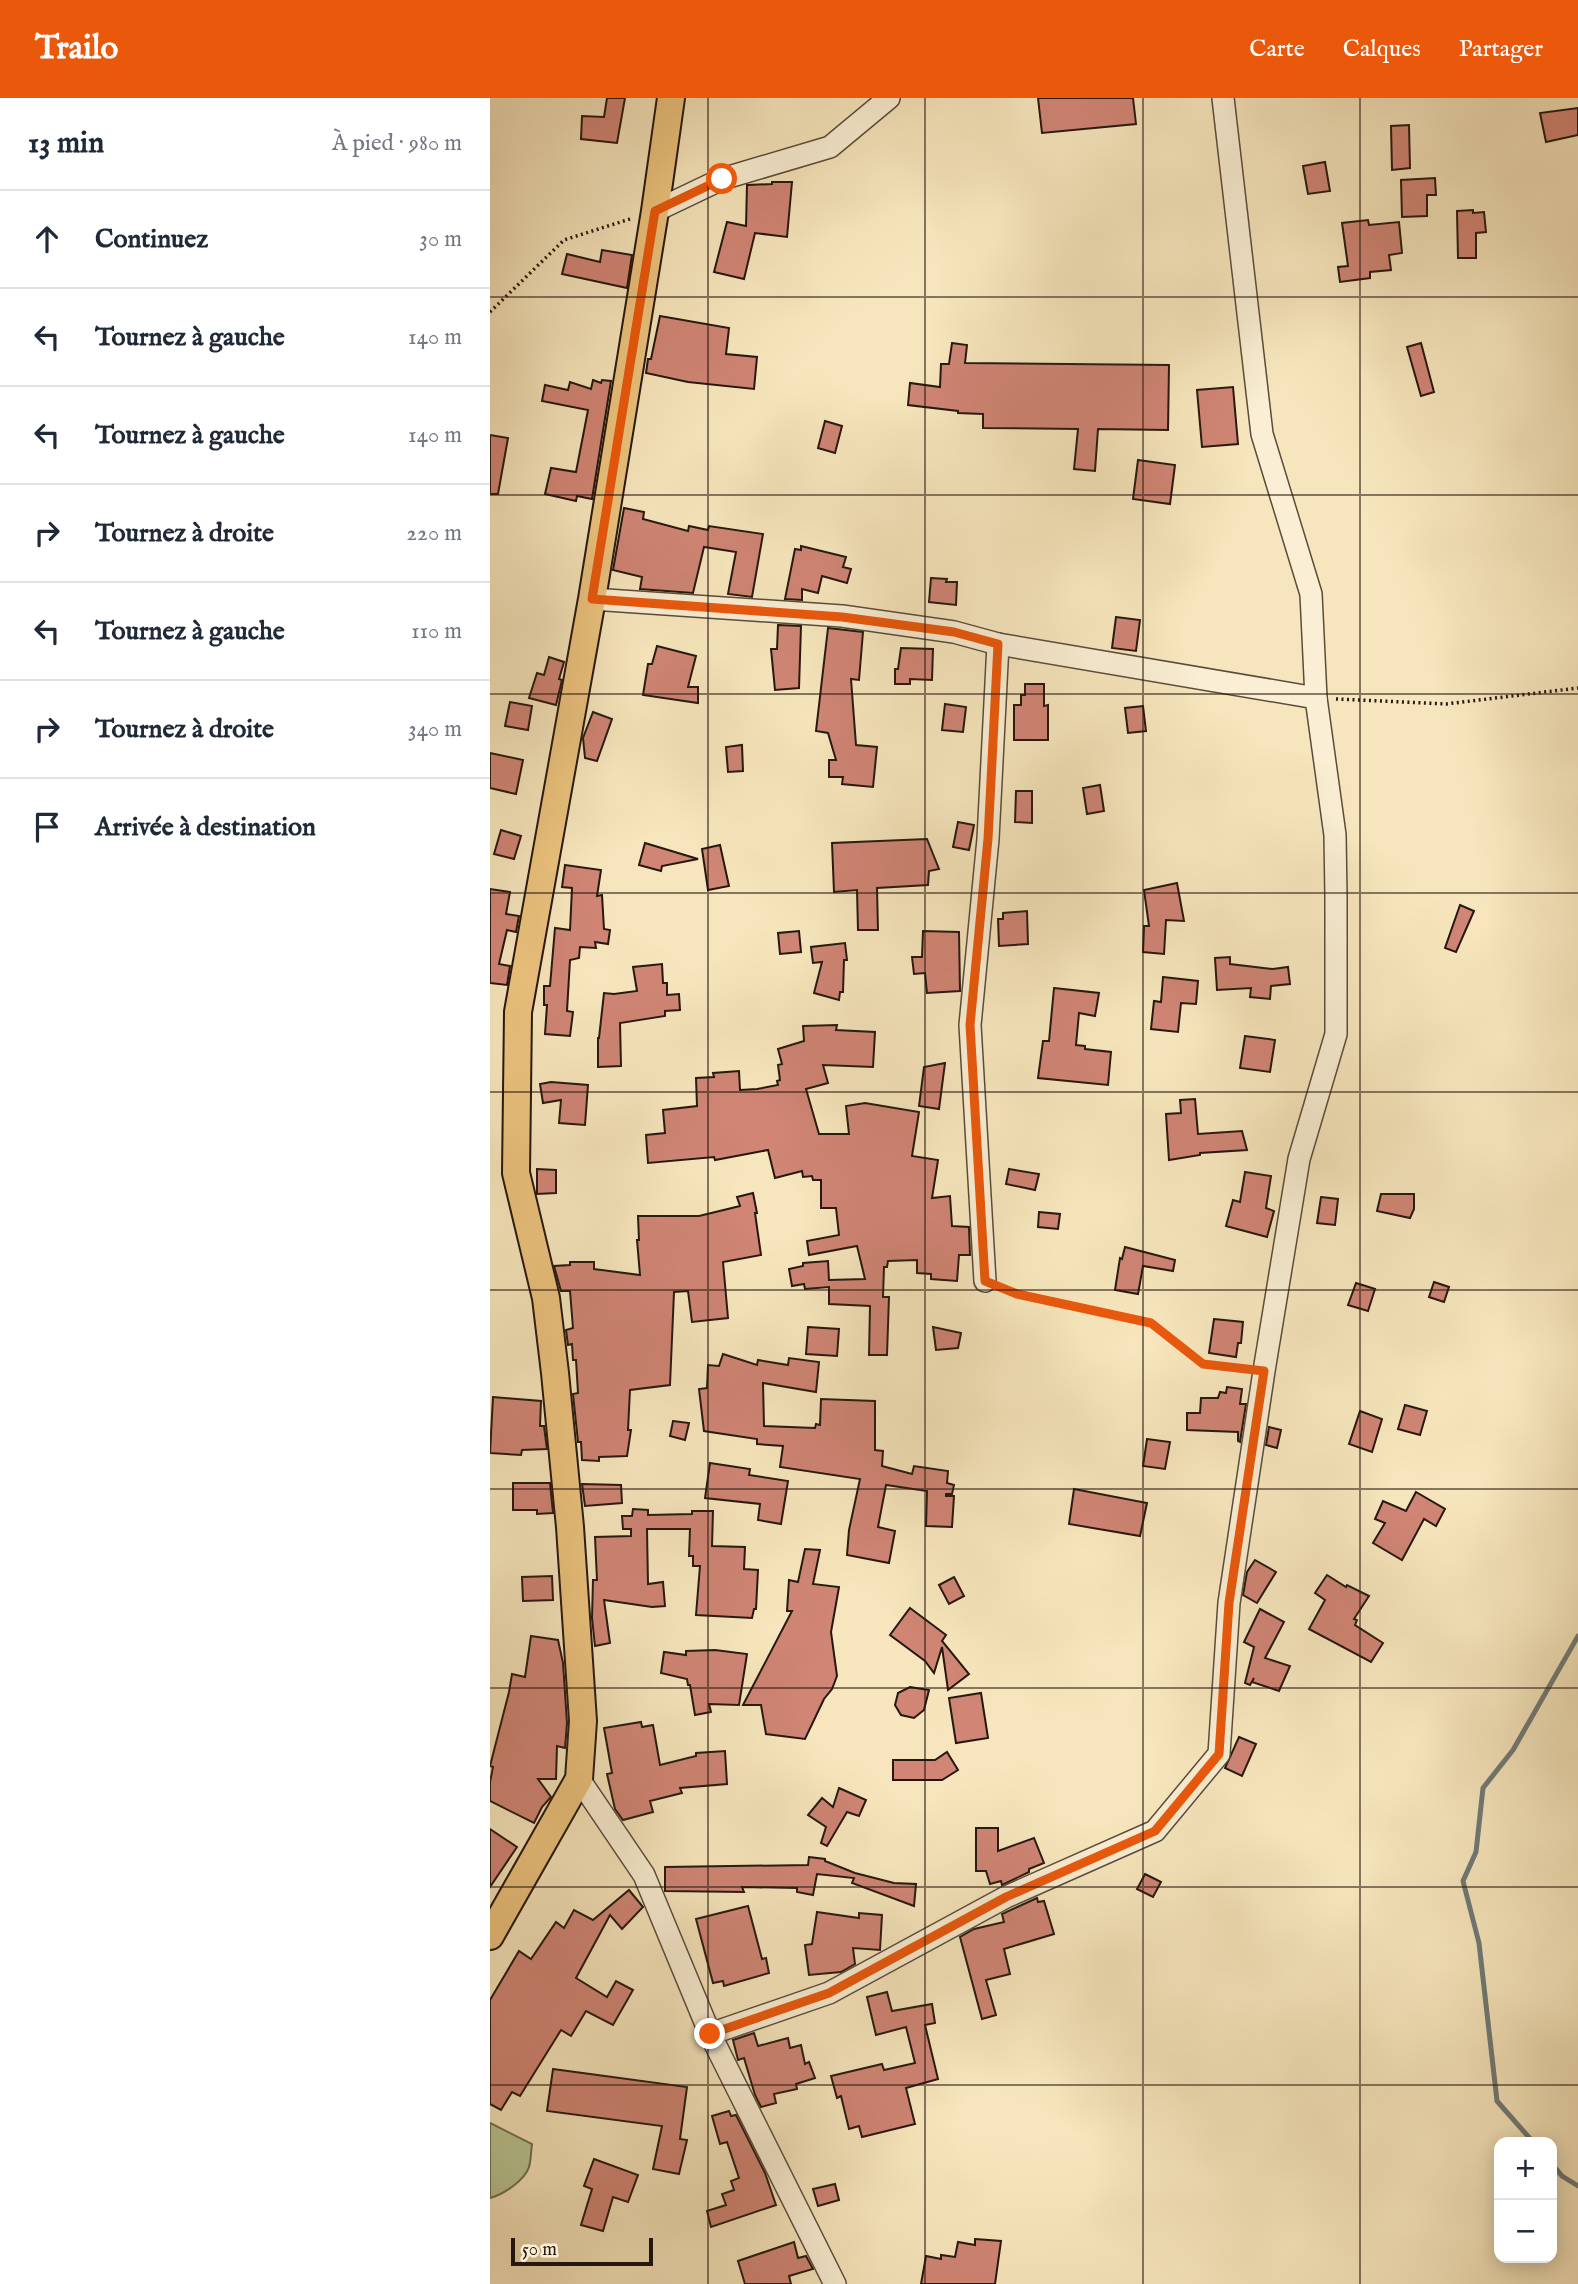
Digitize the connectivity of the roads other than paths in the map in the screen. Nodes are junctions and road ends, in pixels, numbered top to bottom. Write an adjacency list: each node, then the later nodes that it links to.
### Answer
1 (671, 98): 4 (main road)
2 (889, 98): 4 (street)
3 (1223, 98): 7 (street)
4 (655, 211): 5 (main road)
5 (592, 599): 6 (street); 9 (main road)
6 (998, 644): 7 (street); 8 (street)
7 (1317, 698): 11 (street)
8 (985, 1281)
9 (579, 1779): 10 (main road); 11 (street)
10 (490, 1936)
11 (710, 2034): 12 (street)
12 (835, 2284)

